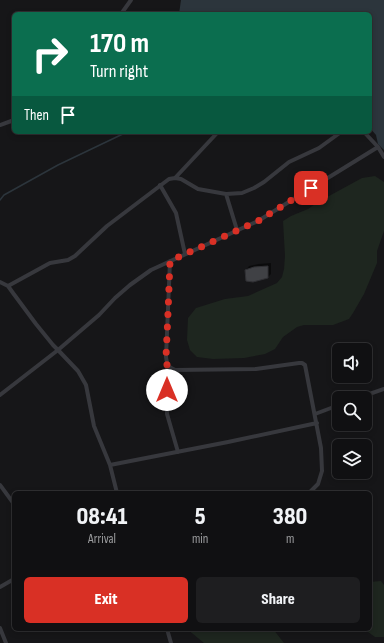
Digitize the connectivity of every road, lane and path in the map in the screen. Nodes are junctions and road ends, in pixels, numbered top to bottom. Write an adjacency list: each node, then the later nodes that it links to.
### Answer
1 (131, 0): 2 (street)
2 (122, 12)
3 (12, 121): 4 (street)
4 (0, 126)
5 (216, 134): 10 (street)
6 (338, 134): 12 (street)
7 (366, 134): 8 (street)
8 (378, 147): 9 (street); 13 (street)
9 (384, 157)
10 (175, 178): 11 (street); 12 (street)
11 (160, 185): 14 (street); 17 (street)
12 (226, 194): 13 (street)
13 (237, 230): 14 (street)
14 (185, 254): 15 (street)
15 (170, 261): 18 (street); 19 (street)
16 (1, 284): 17 (street)
17 (8, 286): 18 (street)
18 (58, 350): 22 (street); 27 (street)
19 (167, 365): 24 (street); 26 (street)
20 (384, 388): 21 (street)
21 (372, 393)
22 (0, 395)
23 (332, 408): 24 (street)
24 (315, 414): 25 (street)
25 (317, 423): 26 (street); 30 (street)
26 (178, 452): 27 (street)
27 (110, 465): 29 (street)
28 (0, 485): 31 (street)
29 (116, 491)
30 (311, 491)
31 (12, 501)
32 (12, 580): 33 (street)
33 (0, 587)
34 (0, 628): 36 (street)
35 (168, 631): 37 (street)
36 (6, 643)
37 (171, 643)

